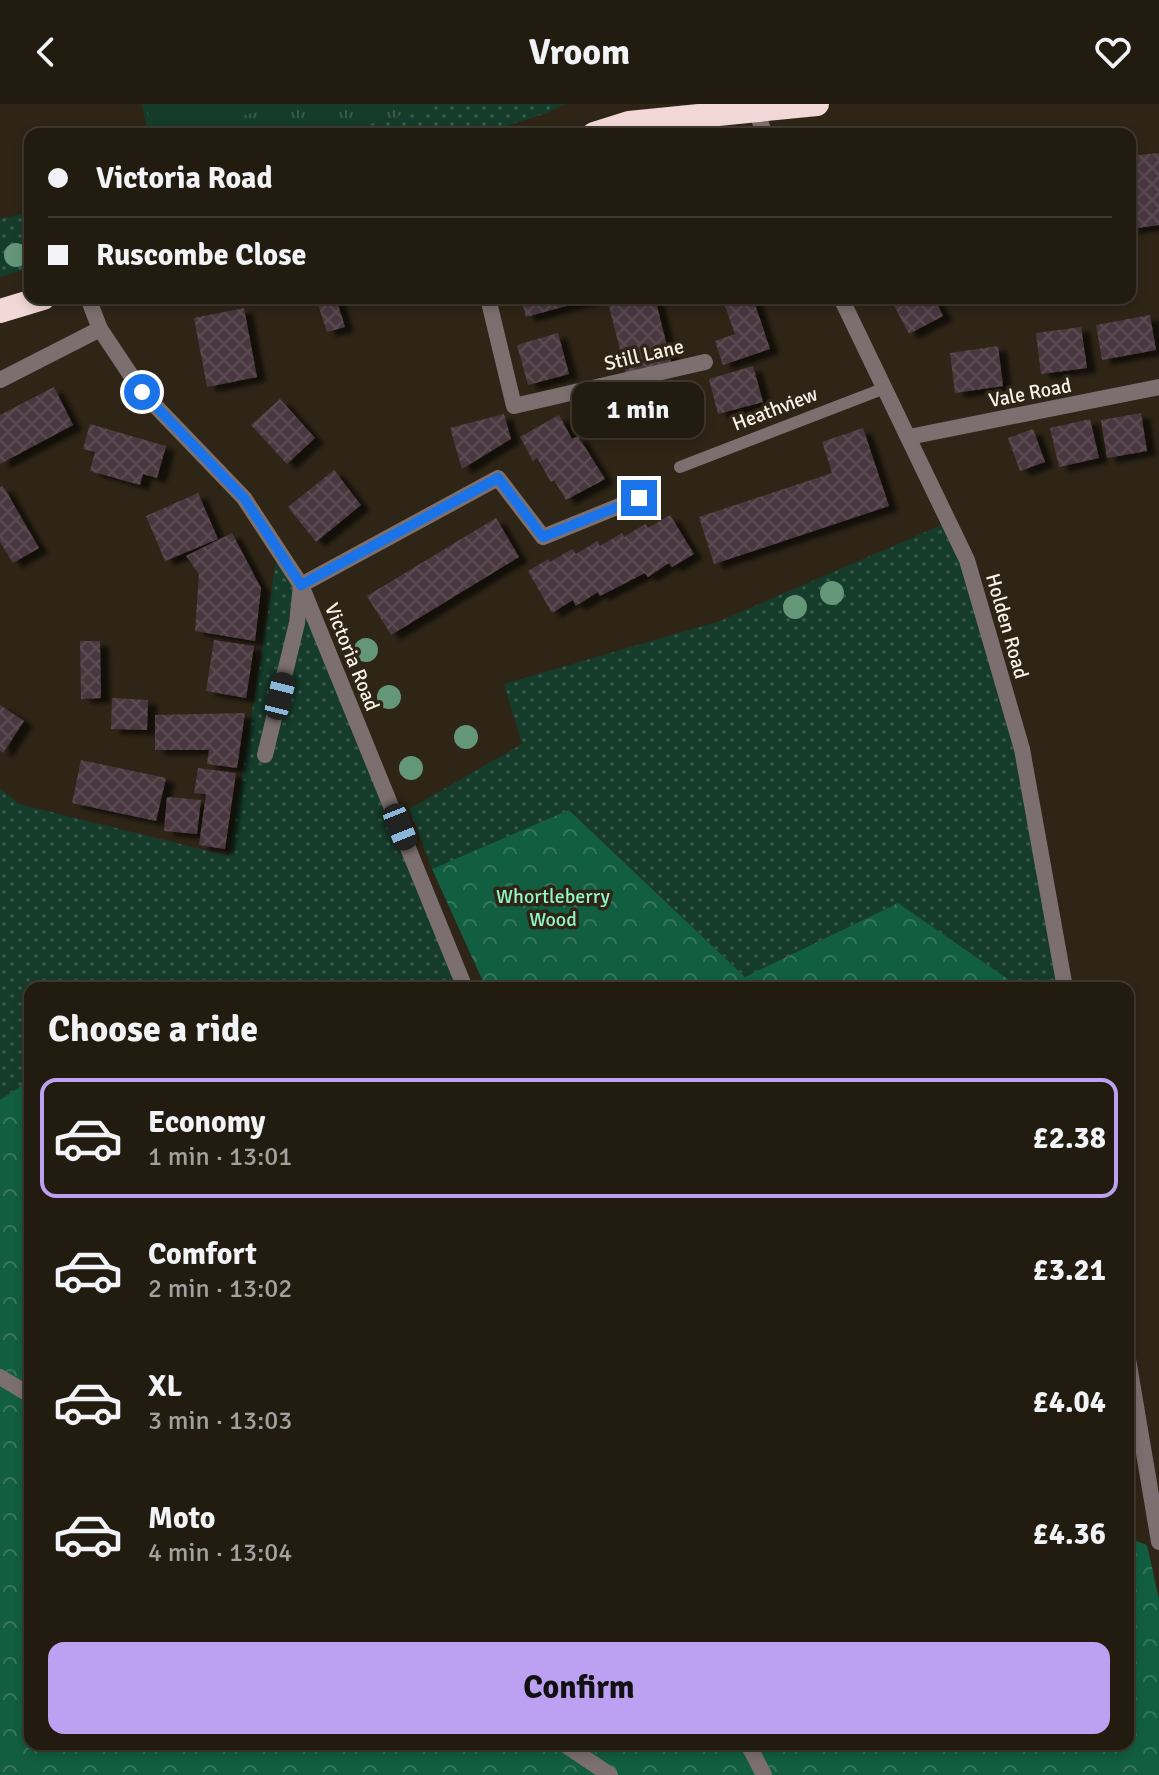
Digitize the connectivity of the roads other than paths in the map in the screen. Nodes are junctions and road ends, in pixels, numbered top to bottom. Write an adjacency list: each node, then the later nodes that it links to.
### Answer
1 (817, 104): 2 (highway)
2 (755, 109): 3 (highway); 5 (street)
3 (628, 114): 4 (highway)
4 (604, 128)
5 (763, 128)
6 (24, 304): 10 (highway)
7 (90, 304): 11 (street, Victoria Road)
8 (489, 304): 12 (street, Still Lane)
9 (844, 304): 15 (street, Holden Road)
10 (0, 311)
11 (100, 329): 13 (street); 19 (street, Victoria Road)
12 (705, 362)
13 (0, 380)
14 (1159, 387): 16 (street, Vale Road)
15 (885, 388): 16 (street, Holden Road); 17 (lane, Heathview)
16 (909, 437): 22 (street, Holden Road)
17 (680, 467)
18 (639, 498): 19 (street)
19 (301, 585): 20 (street); 21 (street, Victoria Road)
20 (265, 755)
21 (463, 982)
22 (1064, 982)
23 (0, 1377): 24 (street)
24 (24, 1391)
25 (1134, 1394): 26 (street)
26 (1159, 1542)
27 (573, 1750): 29 (street)
28 (751, 1750): 30 (street)
29 (610, 1775)
30 (764, 1775)

